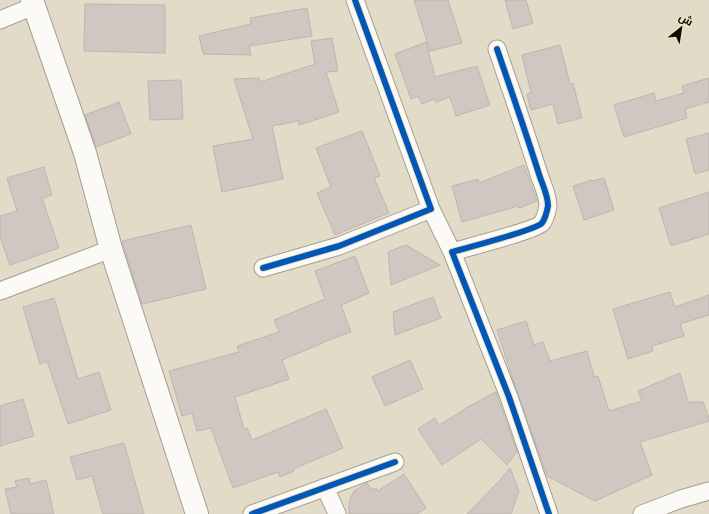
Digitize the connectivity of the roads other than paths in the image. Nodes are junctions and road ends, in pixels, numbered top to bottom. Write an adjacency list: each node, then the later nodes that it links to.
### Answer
1 (355, 0): 5 (street)
2 (33, 3): 3 (street); 6 (main road)
3 (0, 20)
4 (496, 49): 7 (street)
5 (431, 209): 7 (street); 8 (street)
6 (112, 249): 9 (street); 13 (main road)
7 (452, 252): 16 (street)
8 (264, 268)
9 (0, 291)
10 (395, 462): 11 (street)
11 (325, 487): 14 (street); 15 (street)
12 (709, 491): 17 (street)
13 (197, 514)
14 (252, 514)
15 (337, 514)
16 (549, 514)
17 (642, 514)

